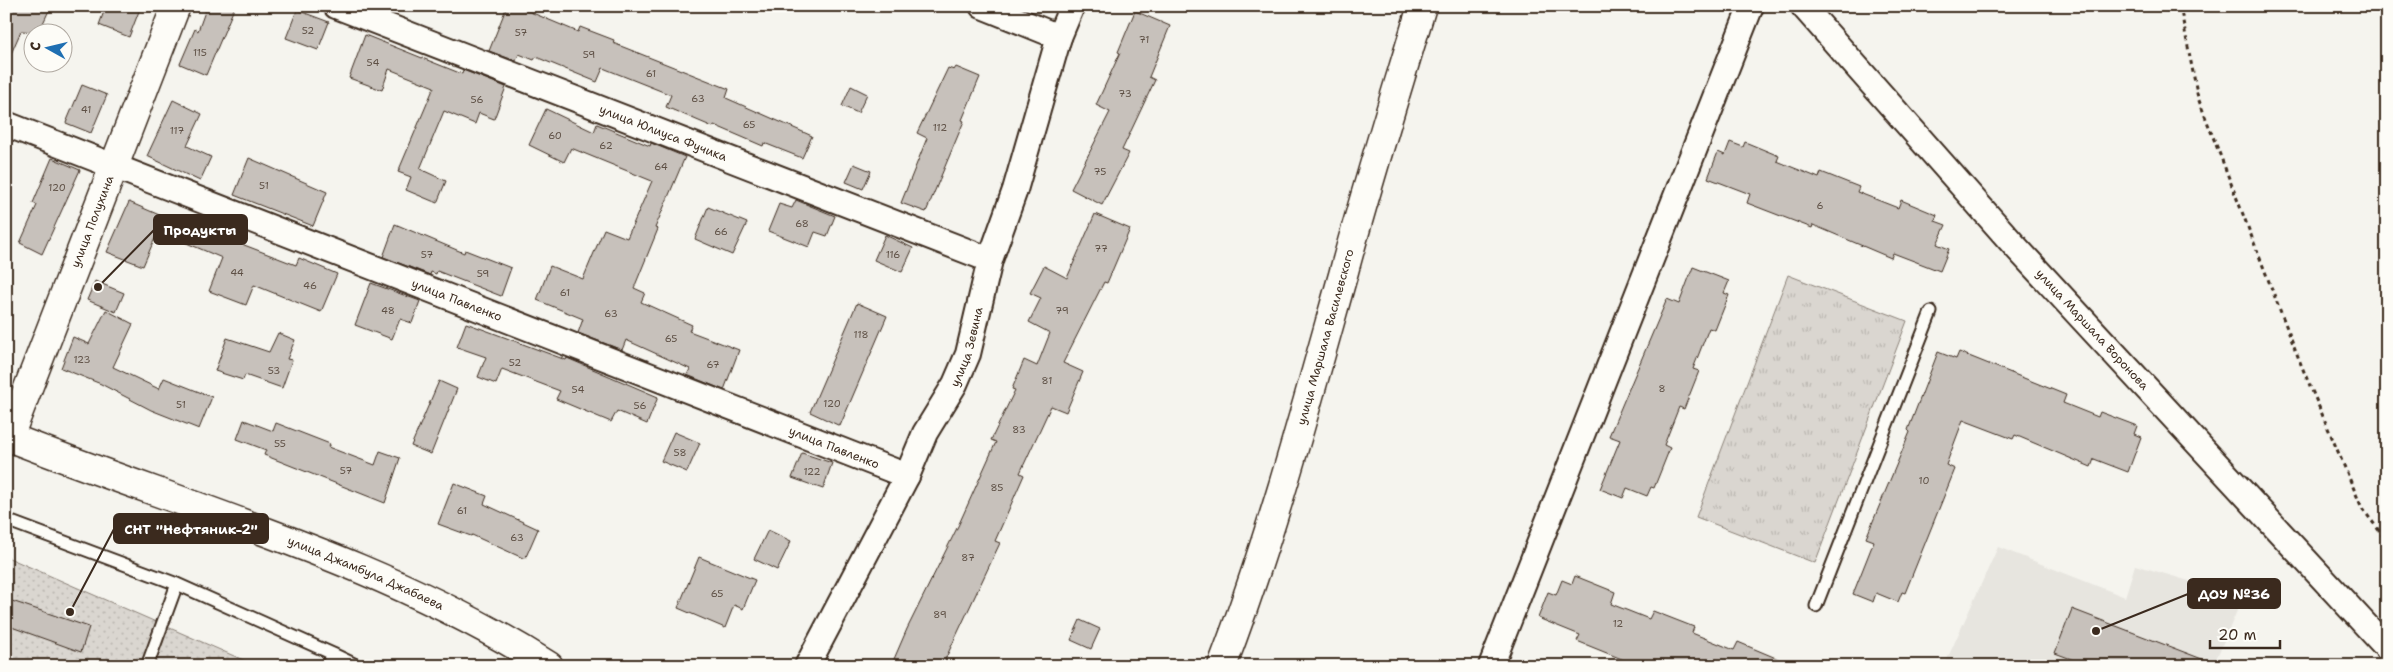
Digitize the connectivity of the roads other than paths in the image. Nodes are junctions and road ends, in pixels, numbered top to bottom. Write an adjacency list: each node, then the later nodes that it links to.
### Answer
1 (176, 6): 10 (main road, улица Полухина)
2 (336, 6): 11 (street, улица Юлиуса Фучика)
3 (982, 6): 8 (street)
4 (1072, 6): 8 (street, улица Зевина)
5 (1422, 6): 25 (main road, улица Маршала Василевского)
6 (1751, 6): 26 (street)
7 (1803, 6): 18 (street, улица Маршала Воронова)
8 (1058, 36): 11 (street, улица Зевина)
9 (6, 124): 10 (street, улица Павленко)
10 (114, 165): 13 (main road, улица Полухина); 14 (street, улица Павленко)
11 (990, 260): 14 (street, улица Зевина)
12 (1932, 312): 17 (lane)
13 (7, 440): 23 (main road, улица Джамбула Джабаева)
14 (907, 476): 24 (street, улица Зевина)
15 (6, 520): 16 (lane)
16 (178, 584): 19 (lane); 20 (lane)
17 (1816, 606)
18 (2387, 648)
19 (333, 654): 21 (lane); 22 (lane)
20 (147, 666)
21 (326, 666)
22 (358, 666)
23 (549, 666)
24 (807, 666)
25 (1222, 666)
26 (1491, 666)

